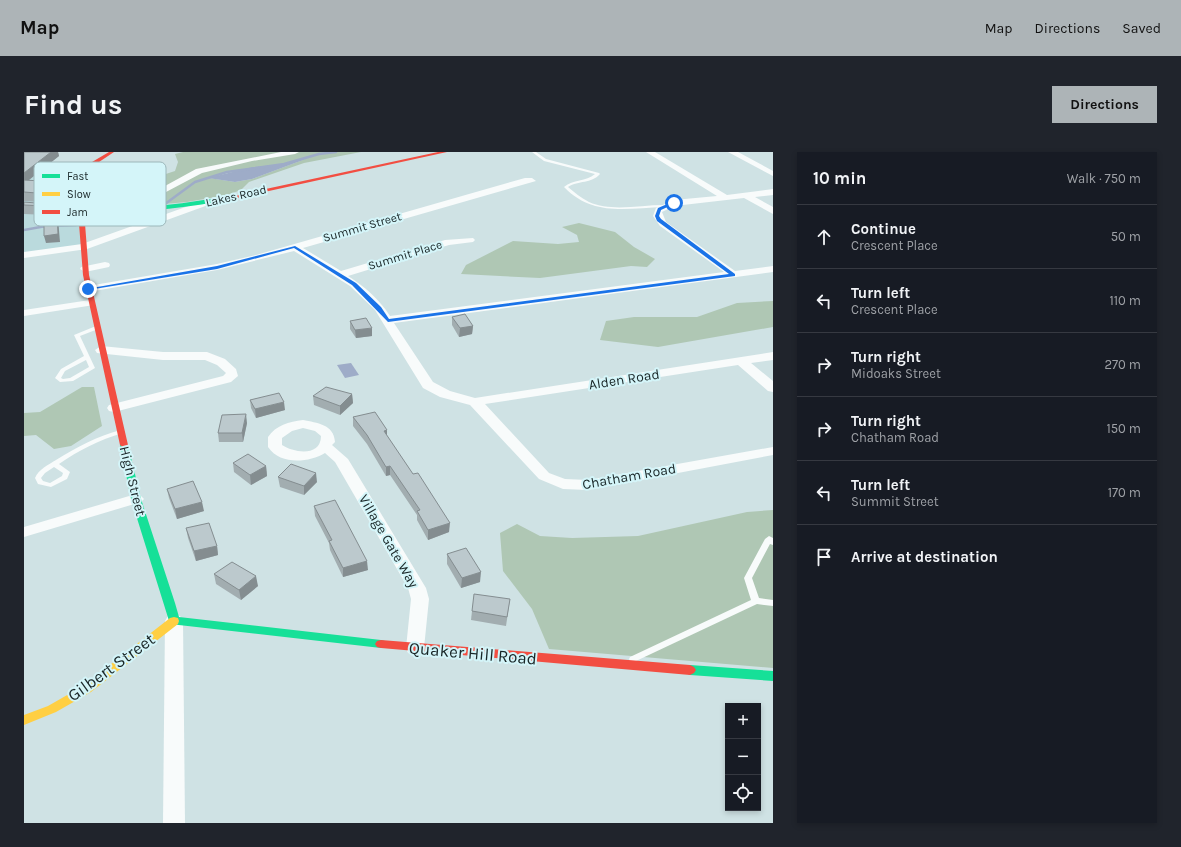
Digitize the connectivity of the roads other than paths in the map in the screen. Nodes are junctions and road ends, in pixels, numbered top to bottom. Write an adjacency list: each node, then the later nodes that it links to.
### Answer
1 (112, 152): 7 (street, High Street)
2 (295, 152): 10 (street)
3 (445, 152): 14 (street, Lakes Road)
4 (534, 152): 18 (lane)
5 (650, 152): 13 (street)
6 (732, 152): 8 (street)
7 (96, 162)
8 (773, 174)
9 (532, 181): 20 (street, Summit Street)
10 (166, 189)
11 (773, 192): 12 (street)
12 (746, 195): 13 (street); 21 (street)
13 (725, 197): 18 (street)
14 (208, 202): 17 (street, Lakes Road); 22 (street)
15 (413, 202): 20 (street)
16 (24, 206): 19 (street, Lakes Road)
17 (166, 206)
18 (664, 206): 33 (street)
19 (34, 207)
20 (427, 208): 27 (street, Summit Street)
21 (773, 211)
22 (166, 217)
23 (82, 226): 26 (street, High Street)
24 (142, 226): 26 (street)
25 (470, 240): 32 (street, Summit Place)
26 (84, 247): 28 (street); 30 (street, High Street)
27 (295, 247): 32 (street); 34 (street, Summit Street)
28 (24, 255)
29 (105, 265): 30 (street)
30 (85, 269): 34 (street, High Street)
31 (773, 269): 33 (street)
32 (340, 275): 37 (street)
33 (734, 275): 37 (street)
34 (88, 289): 35 (street, High Street)
35 (90, 303): 36 (street); 38 (street, High Street)
36 (24, 313)
37 (388, 320): 44 (street)
38 (96, 328): 39 (street, High Street); 41 (lane)
39 (101, 350): 45 (street, High Street); 45 (street)
40 (773, 356): 42 (street, Alden Road)
41 (87, 357): 41 (lane)
42 (741, 361): 43 (street); 44 (street, Alden Road)
43 (773, 388)
44 (475, 402): 48 (street, Chatham Road)
45 (114, 408): 46 (street, High Street)
46 (121, 432): 49 (lane); 50 (street, High Street)
47 (326, 447): 56 (street, Village Gate Way)
48 (773, 451)
49 (54, 464)
50 (136, 499): 51 (street); 55 (street, High Street)
51 (24, 532)
52 (773, 542): 53 (lane)
53 (756, 601): 54 (lane); 57 (lane)
54 (773, 603)
55 (174, 621): 56 (street, Quaker Hill Road); 59 (street, Gilbert Street); 60 (street, High Street)
56 (415, 648): 57 (street, Quaker Hill Road)
57 (619, 666): 58 (street, Quaker Hill Road)
58 (773, 676)
59 (24, 720)
60 (174, 823)

